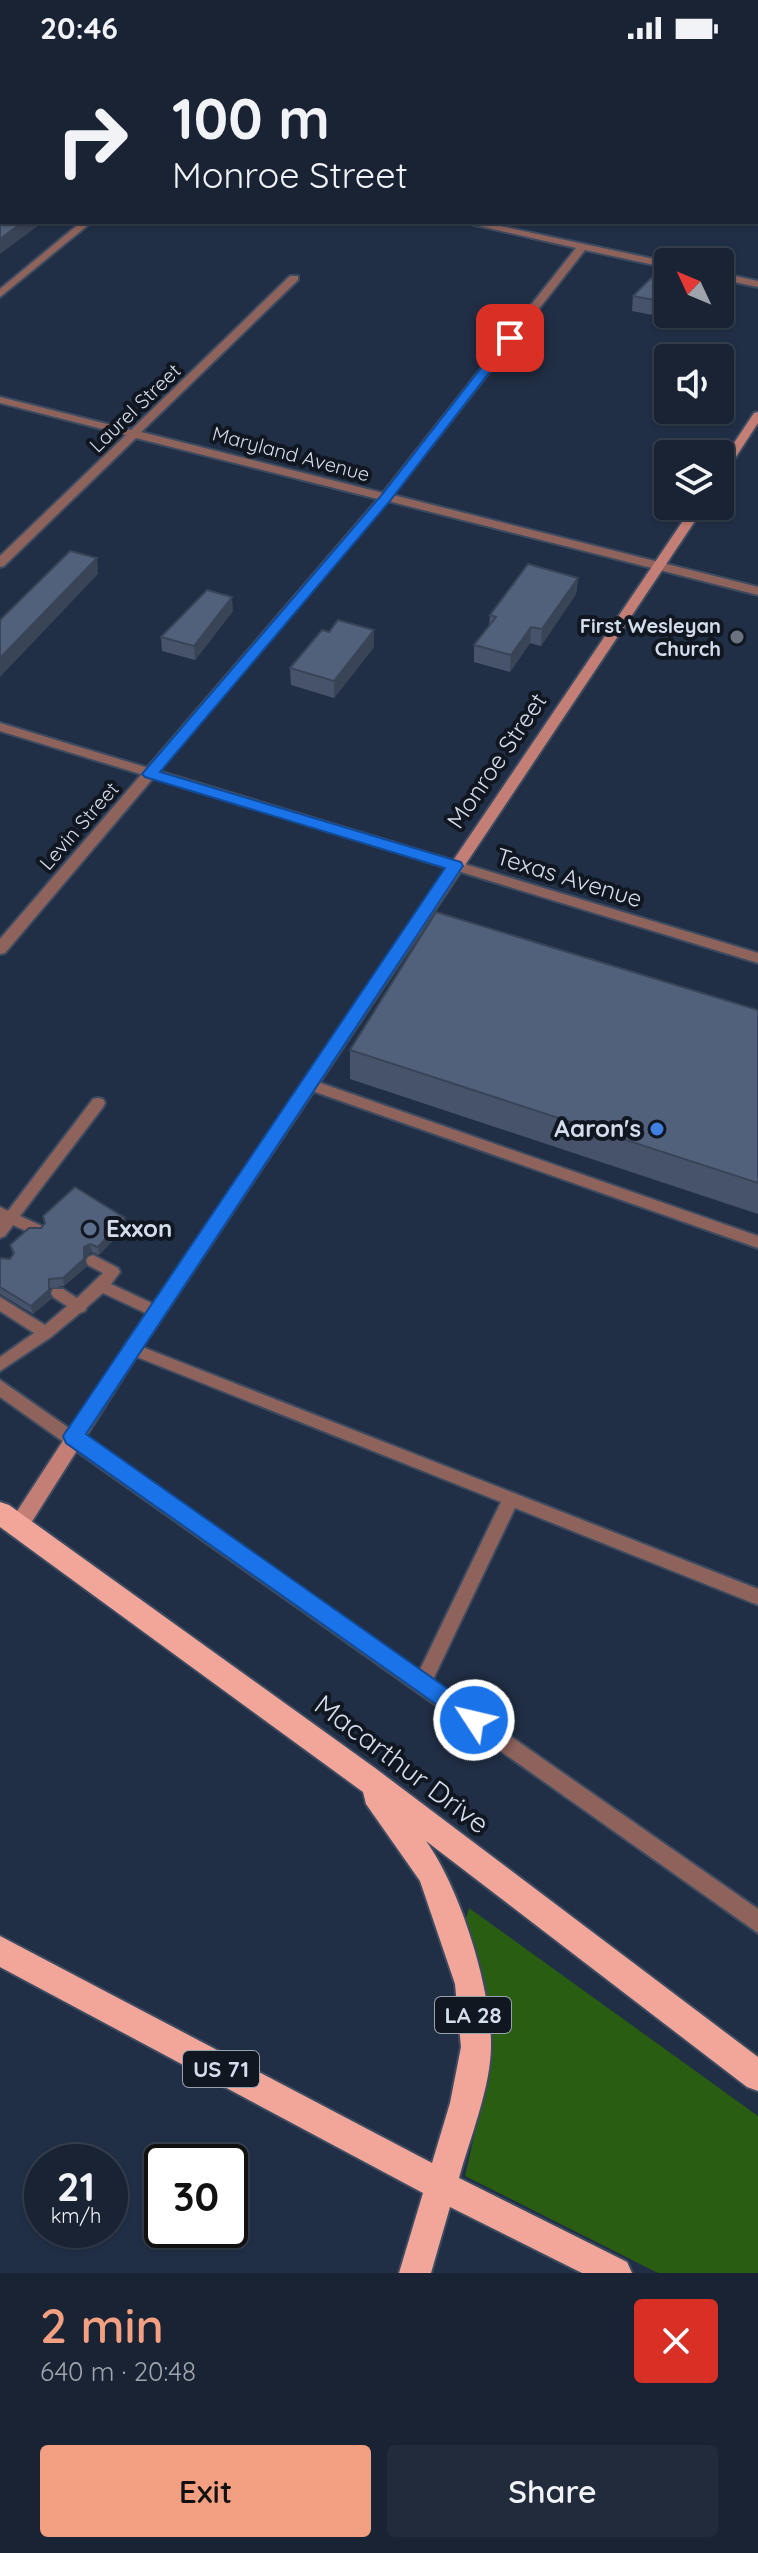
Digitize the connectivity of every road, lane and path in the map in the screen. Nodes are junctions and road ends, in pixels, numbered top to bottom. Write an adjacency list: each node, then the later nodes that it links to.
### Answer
1 (485, 224): 3 (street)
2 (83, 225): 8 (street)
3 (582, 247): 4 (street); 13 (street, Levin Street)
4 (654, 262)
5 (294, 278): 11 (street, Laurel Street)
6 (734, 279): 7 (street)
7 (758, 284)
8 (0, 294)
9 (0, 400): 11 (street, Maryland Avenue)
10 (758, 415): 12 (main road)
11 (134, 433): 13 (street, Maryland Avenue); 15 (street, Laurel Street)
12 (734, 452)
13 (384, 499): 16 (street, Maryland Avenue); 19 (street, Levin Street)
14 (690, 520): 16 (main road, Monroe Street)
15 (0, 563)
16 (659, 568): 17 (street, Maryland Avenue); 20 (main road, Monroe Street)
17 (758, 591)
18 (0, 727): 19 (street, Texas Avenue)
19 (150, 774): 20 (street, Texas Avenue); 21 (street, Levin Street)
20 (455, 866): 22 (street, Texas Avenue); 23 (main road, Monroe Street)
21 (0, 949)
22 (758, 958)
23 (309, 1084): 28 (lane); 34 (main road, Monroe Street)
24 (98, 1103): 25 (lane)
25 (7, 1215): 26 (lane); 27 (lane)
26 (37, 1230)
27 (0, 1232)
28 (758, 1242)
29 (93, 1261): 30 (lane)
30 (101, 1286): 33 (lane); 34 (lane)
31 (58, 1293): 33 (lane)
32 (0, 1303): 35 (lane)
33 (80, 1307): 35 (lane)
34 (157, 1312): 36 (main road, Monroe Street)
35 (46, 1333): 37 (lane)
36 (132, 1349): 39 (main road, Monroe Street); 40 (lane)
37 (0, 1365)
38 (0, 1387): 39 (street)
39 (73, 1436): 41 (main road, Monroe Street); 43 (street)
40 (511, 1499): 42 (lane); 43 (lane)
41 (9, 1519): 44 (highway, Macarthur Drive)
42 (758, 1597)
43 (422, 1684): 45 (street)
44 (365, 1777): 47 (highway, Macarthur Drive); 48 (highway, LA 28)
45 (758, 1922)
46 (0, 1951): 48 (highway, US 71)
47 (758, 2076)
48 (442, 2186): 49 (highway, LA 28); 50 (highway, US 71)
49 (415, 2273)
50 (616, 2273)

